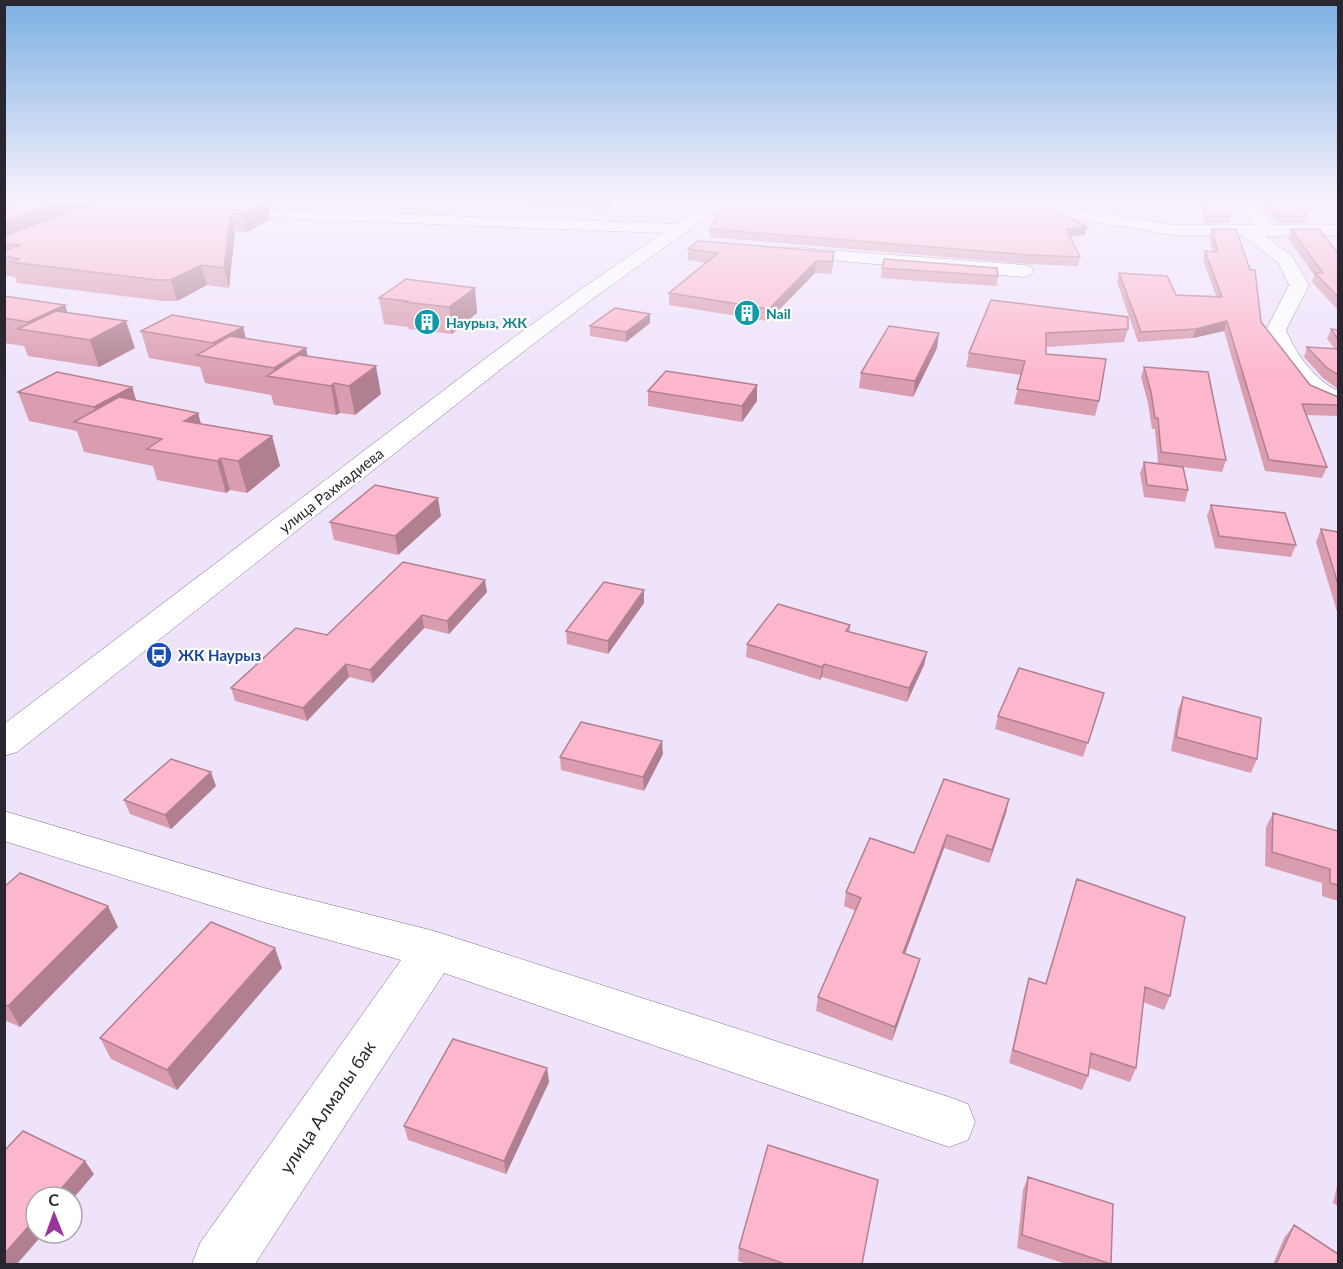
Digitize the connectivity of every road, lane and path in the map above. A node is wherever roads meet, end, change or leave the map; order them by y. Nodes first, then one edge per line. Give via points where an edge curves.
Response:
1 (642, 261) edge
2 (904, 261) edge
3 (1286, 261) edge
4 (1024, 271) dead end
5 (1338, 400) edge
6 (4, 743) edge
7 (4, 826) edge
8 (434, 950) junction
9 (949, 1122) dead end
10 (221, 1264) edge

1 - 6 street, улица Рахмадиева via 502,357
2 - 4 street
3 - 5 street via 1299,285 1276,330 1282,346 1316,389
7 - 8 street via 264,905
8 - 9 street
8 - 10 street, улица Алмалы бак

